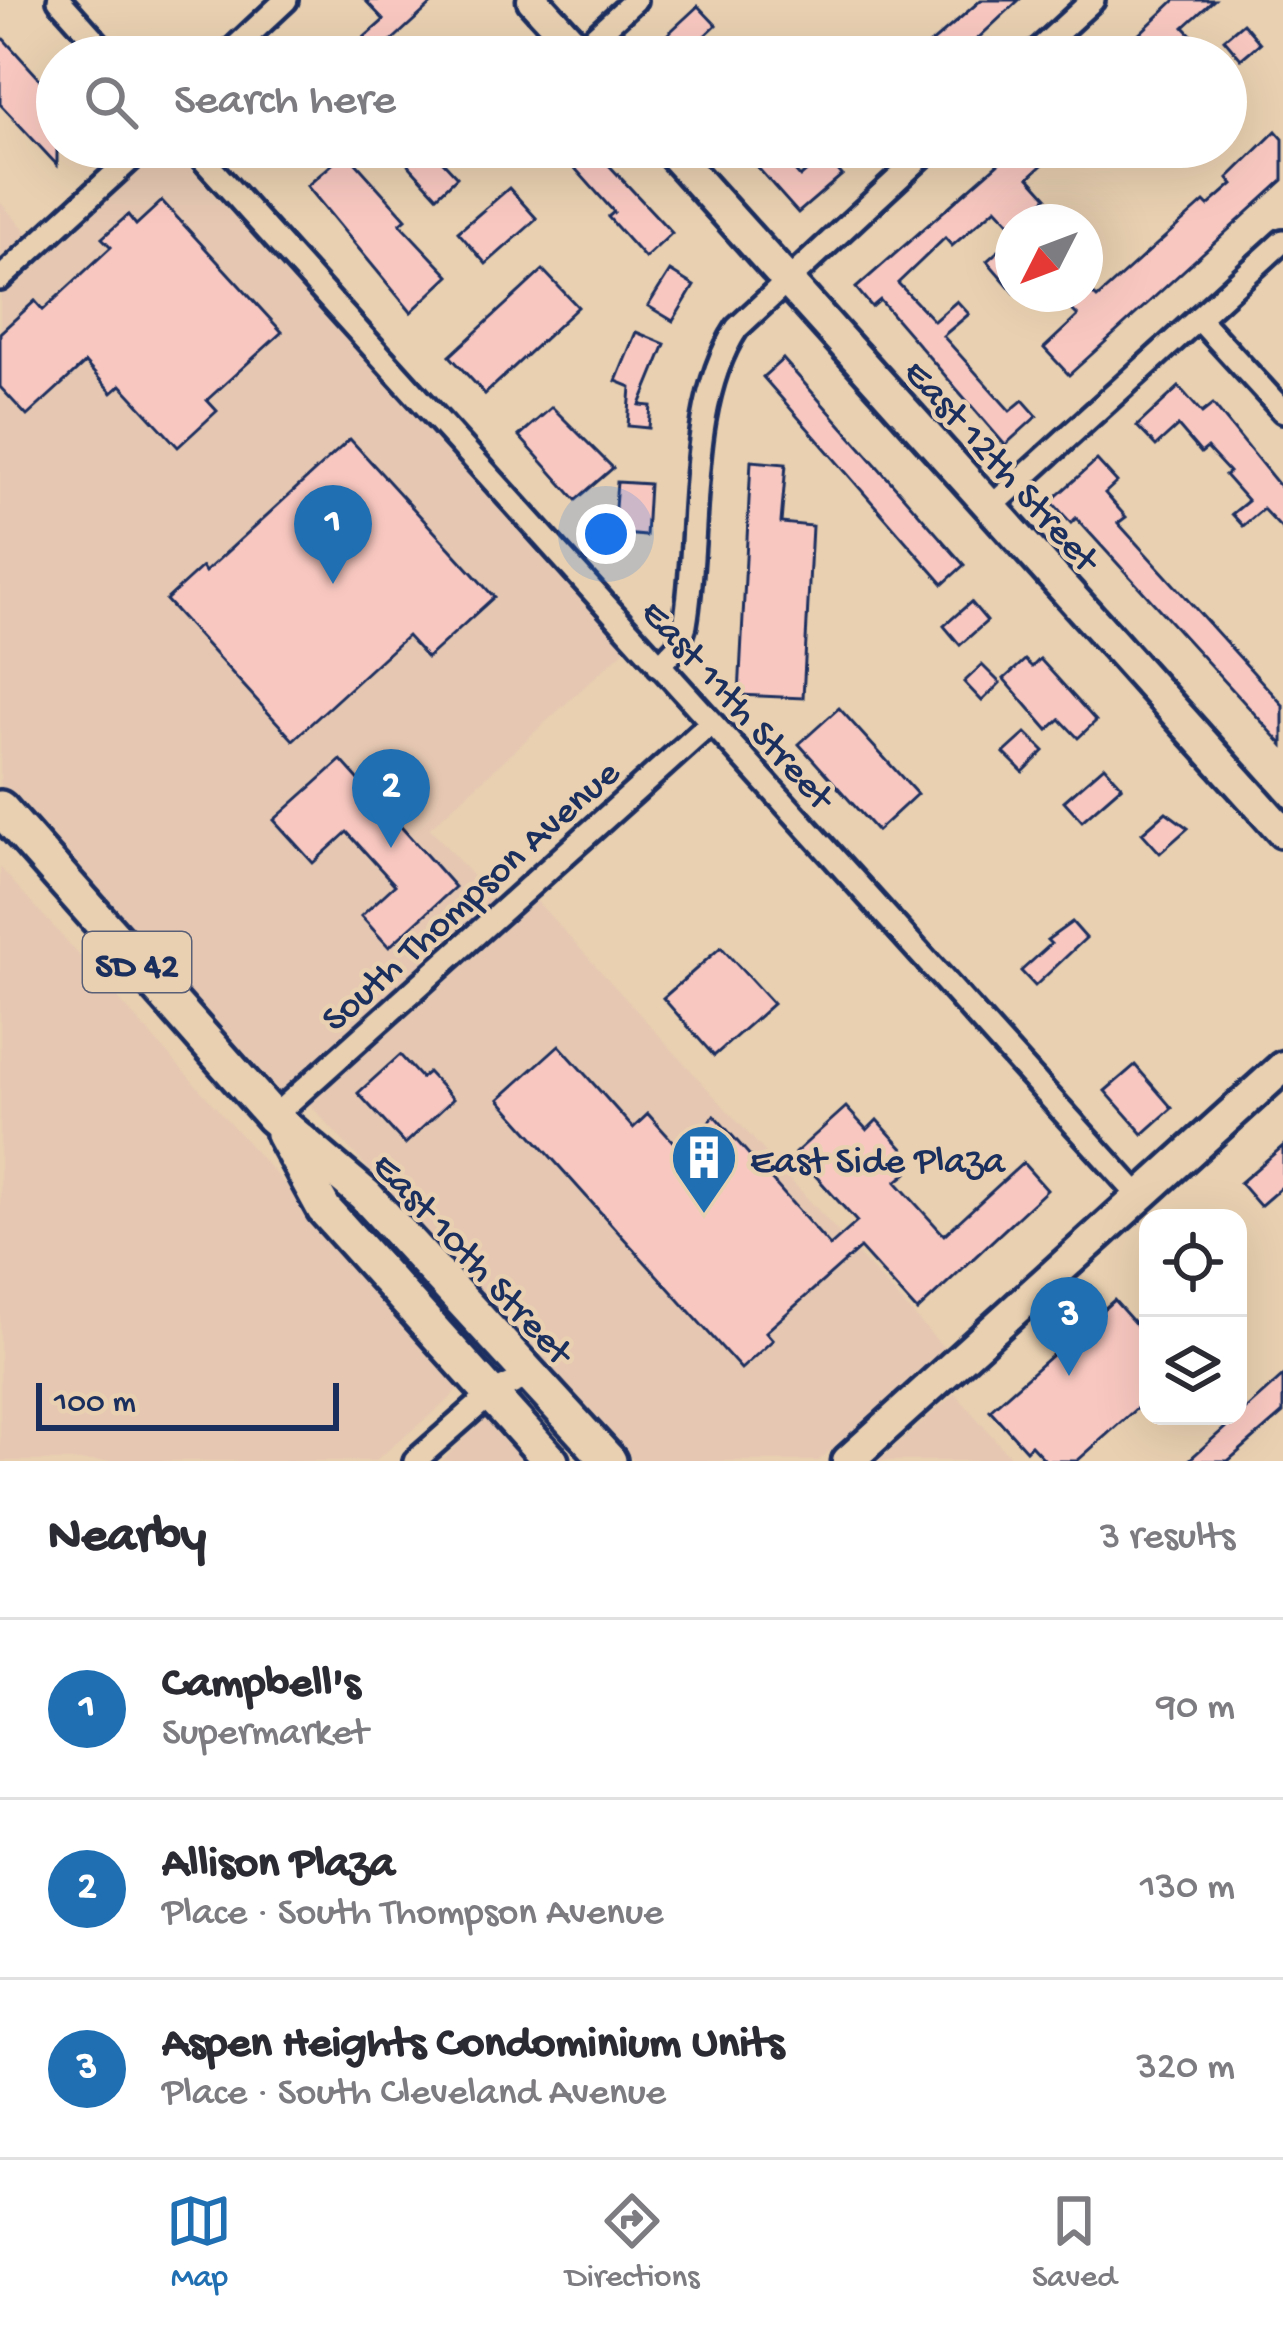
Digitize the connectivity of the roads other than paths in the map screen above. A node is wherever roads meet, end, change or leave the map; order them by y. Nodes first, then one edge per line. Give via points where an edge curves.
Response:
1 (59, 0) edge
2 (286, 0) edge
3 (533, 0) edge
4 (635, 0) edge
5 (1094, 0) edge
6 (91, 36) edge
7 (247, 36) edge
8 (566, 36) edge
9 (600, 36) edge
10 (1054, 36) edge
11 (121, 168) edge
12 (211, 168) edge
13 (686, 168) edge
14 (909, 168) edge
15 (1283, 241) edge
16 (0, 279) edge
17 (787, 279) junction
18 (1198, 318) junction
19 (1283, 411) edge
20 (991, 507) junction
21 (659, 665) junction
22 (711, 723) junction
23 (0, 808) edge
24 (1283, 832) edge
25 (1283, 1067) edge
26 (274, 1117) junction
27 (1140, 1197) junction
28 (531, 1375) junction
29 (492, 1394) junction
30 (416, 1461) edge
31 (550, 1461) edge
32 (608, 1461) edge
33 (848, 1461) edge

1 - 6 street
2 - 7 street
3 - 8 street
4 - 9 street
5 - 10 street
11 - 16 street
12 - 21 street, East 11th Street
13 - 17 street, East 12th Street
14 - 17 street
15 - 18 street
17 - 20 street, East 12th Street
17 - 21 street via 721,351 708,392 686,625
18 - 19 street
18 - 20 street
20 - 24 street, East 12th Street
21 - 22 street, East 11th Street
22 - 26 street, South Thompson Avenue
22 - 27 street, East 11th Street
23 - 26 main road, East 10th Street / SD 42
25 - 27 street
26 - 28 main road, East 10th Street / SD 42 via 365,1195
26 - 29 main road, East 10th Street / SD 42 via 324,1209
27 - 33 street
28 - 29 street
28 - 32 main road, East 10th Street / SD 42
29 - 30 street
29 - 31 main road, East 10th Street / SD 42

